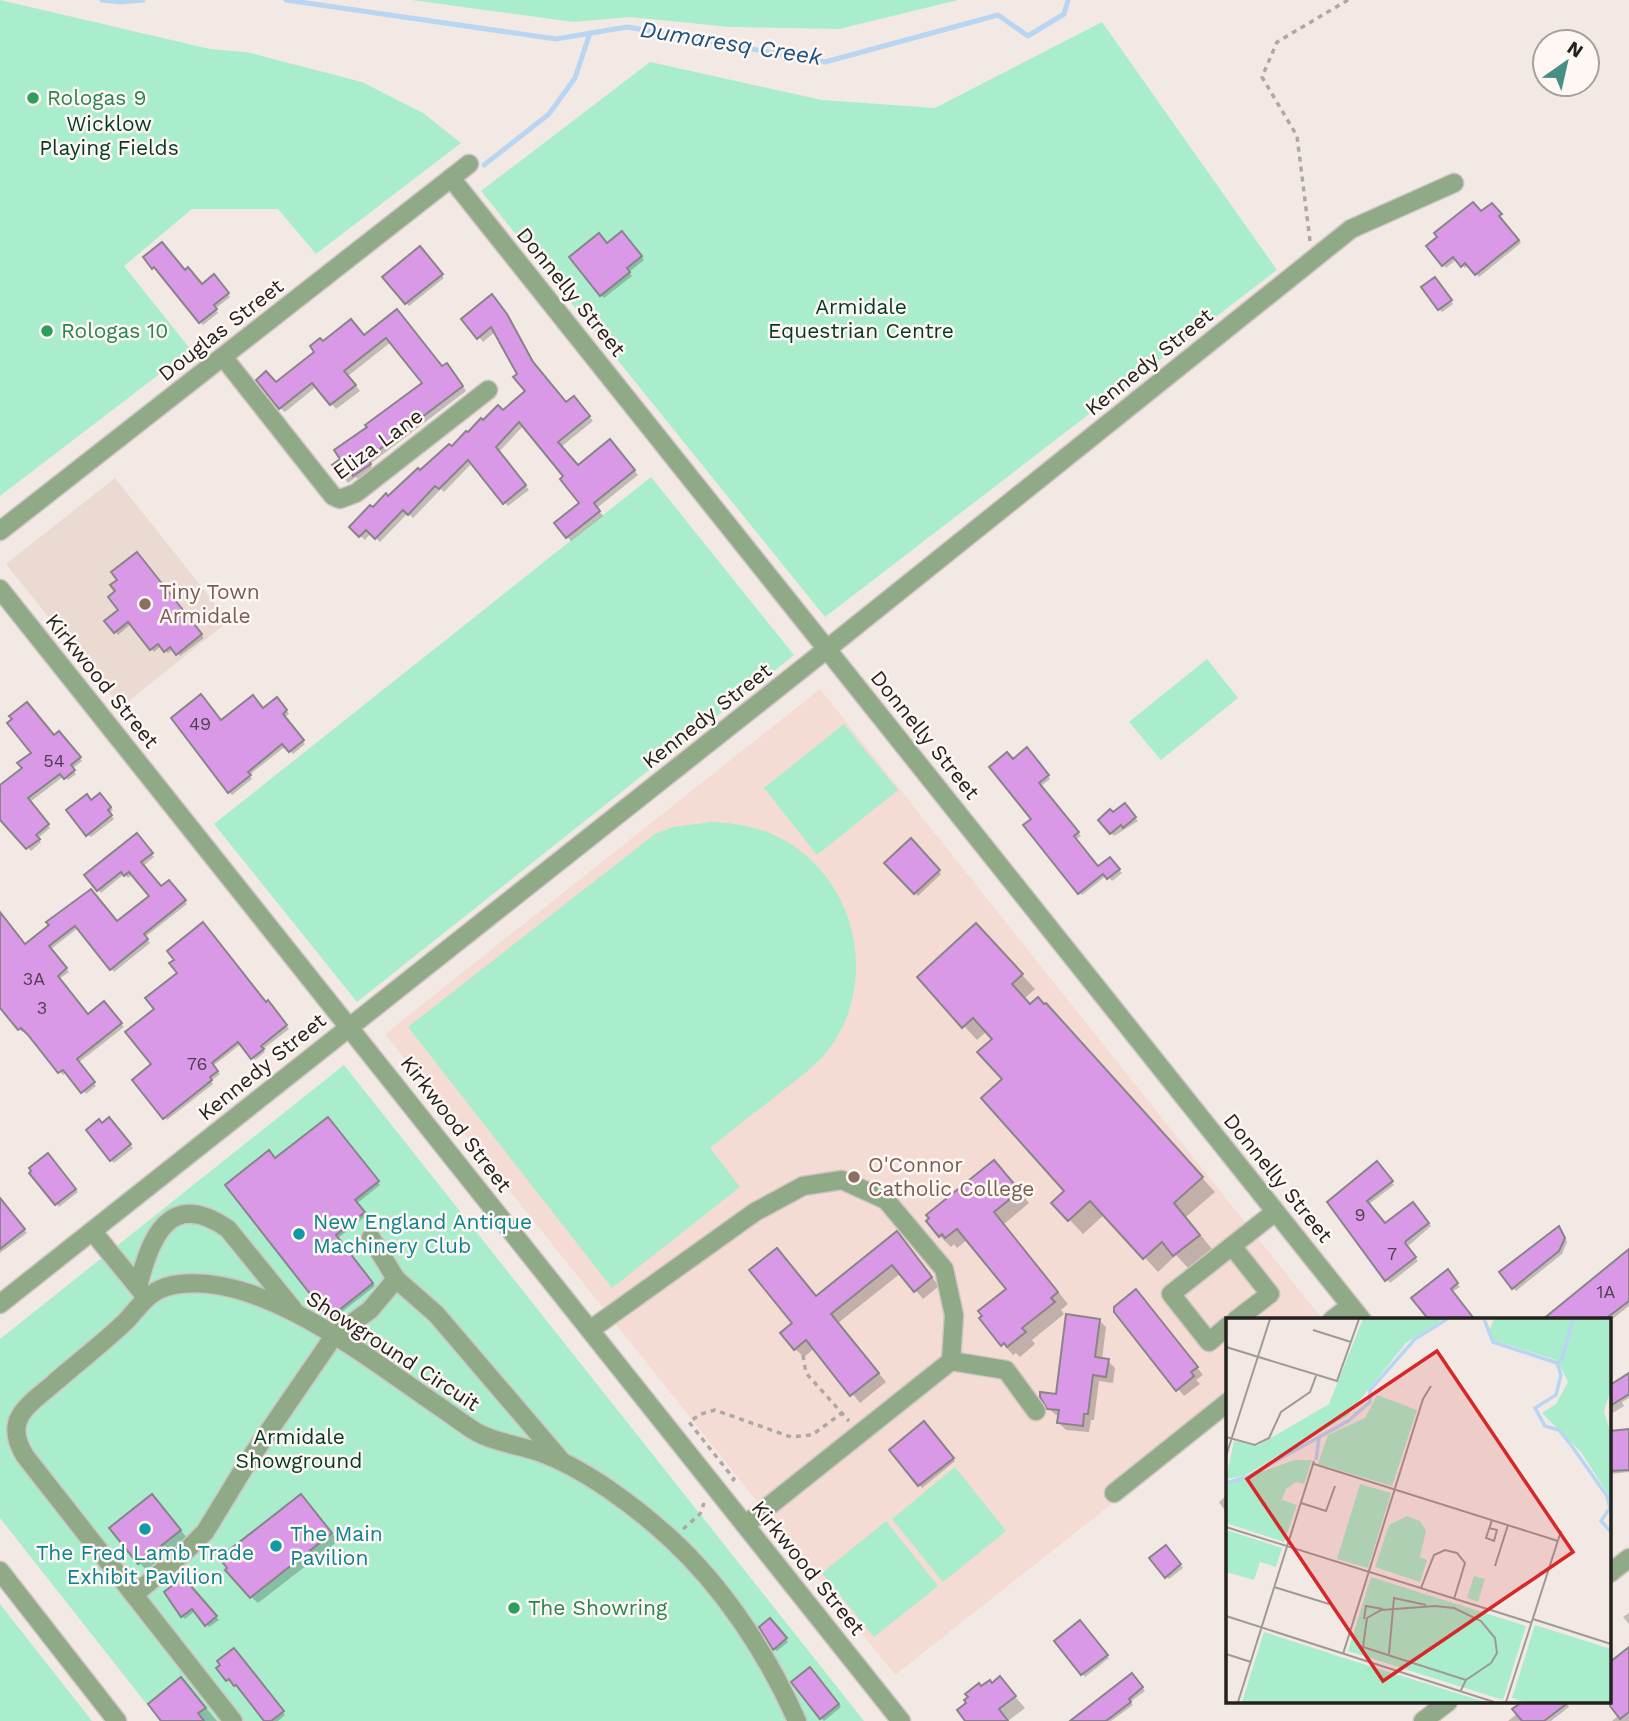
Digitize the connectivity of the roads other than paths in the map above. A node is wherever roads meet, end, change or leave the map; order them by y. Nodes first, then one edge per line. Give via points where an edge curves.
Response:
1 (469, 164) dead end
2 (451, 178) junction
3 (1454, 183) dead end
4 (224, 358) junction
5 (488, 390) dead end
6 (0, 531) edge
7 (0, 589) edge
8 (827, 649) junction
9 (349, 1027) junction
10 (1275, 1212) junction
11 (93, 1232) junction
12 (371, 1238) dead end
13 (1232, 1246) junction
14 (396, 1279) junction
15 (142, 1292) junction
16 (0, 1304) edge
17 (1350, 1306) junction
18 (296, 1313) junction
19 (1239, 1318) edge
20 (1335, 1318) edge
21 (1360, 1318) edge
22 (1226, 1328) edge
23 (590, 1330) junction
24 (334, 1336) junction
25 (951, 1361) junction
26 (1226, 1404) edge
27 (1037, 1411) dead end
28 (562, 1462) junction
29 (1114, 1493) dead end
30 (745, 1525) junction
31 (1629, 1558) edge
32 (0, 1571) edge
33 (1612, 1571) edge
34 (134, 1595) junction
35 (1445, 1704) edge
36 (117, 1721) edge
37 (233, 1721) edge
38 (797, 1721) edge
39 (901, 1721) edge
40 (1423, 1721) edge

1 - 2 street, Douglas Street
2 - 4 street, Douglas Street
2 - 8 street, Donnelly Street
3 - 8 street, Kennedy Street via 1351,229
4 - 5 street, Eliza Lane via 340,499 356,493
4 - 6 street, Douglas Street
7 - 9 street, Kirkwood Street
8 - 9 street, Kennedy Street
8 - 10 street, Donnelly Street
9 - 11 street, Kennedy Street
9 - 23 street, Kirkwood Street
10 - 13 street
10 - 17 street, Donnelly Street
11 - 15 street
11 - 16 street, Kennedy Street
12 - 14 street
13 - 19 street via 1270,1294
13 - 22 street via 1171,1294 1209,1342
14 - 24 street via 370,1310
14 - 28 street via 436,1314
15 - 18 street, Showground Circuit via 209,1284 247,1292
15 - 18 street via 149,1249 160,1229 177,1217 196,1215 228,1229
15 - 34 street, Showground Circuit via 125,1321 26,1407 15,1429 25,1457
17 - 20 street
17 - 21 street, Donnelly Street
18 - 24 street, Showground Circuit
23 - 25 street via 755,1212 803,1186 842,1180 886,1200 944,1269 954,1315
23 - 30 street, Kirkwood Street
24 - 28 street, Showground Circuit via 479,1434
24 - 34 street via 205,1532
25 - 27 street via 1006,1370
25 - 30 street
26 - 29 street
28 - 38 street, Showground Circuit via 637,1512 706,1576 765,1661
30 - 39 street, Kirkwood Street
31 - 33 street
32 - 36 street
34 - 37 street, Showground Circuit
35 - 40 street

